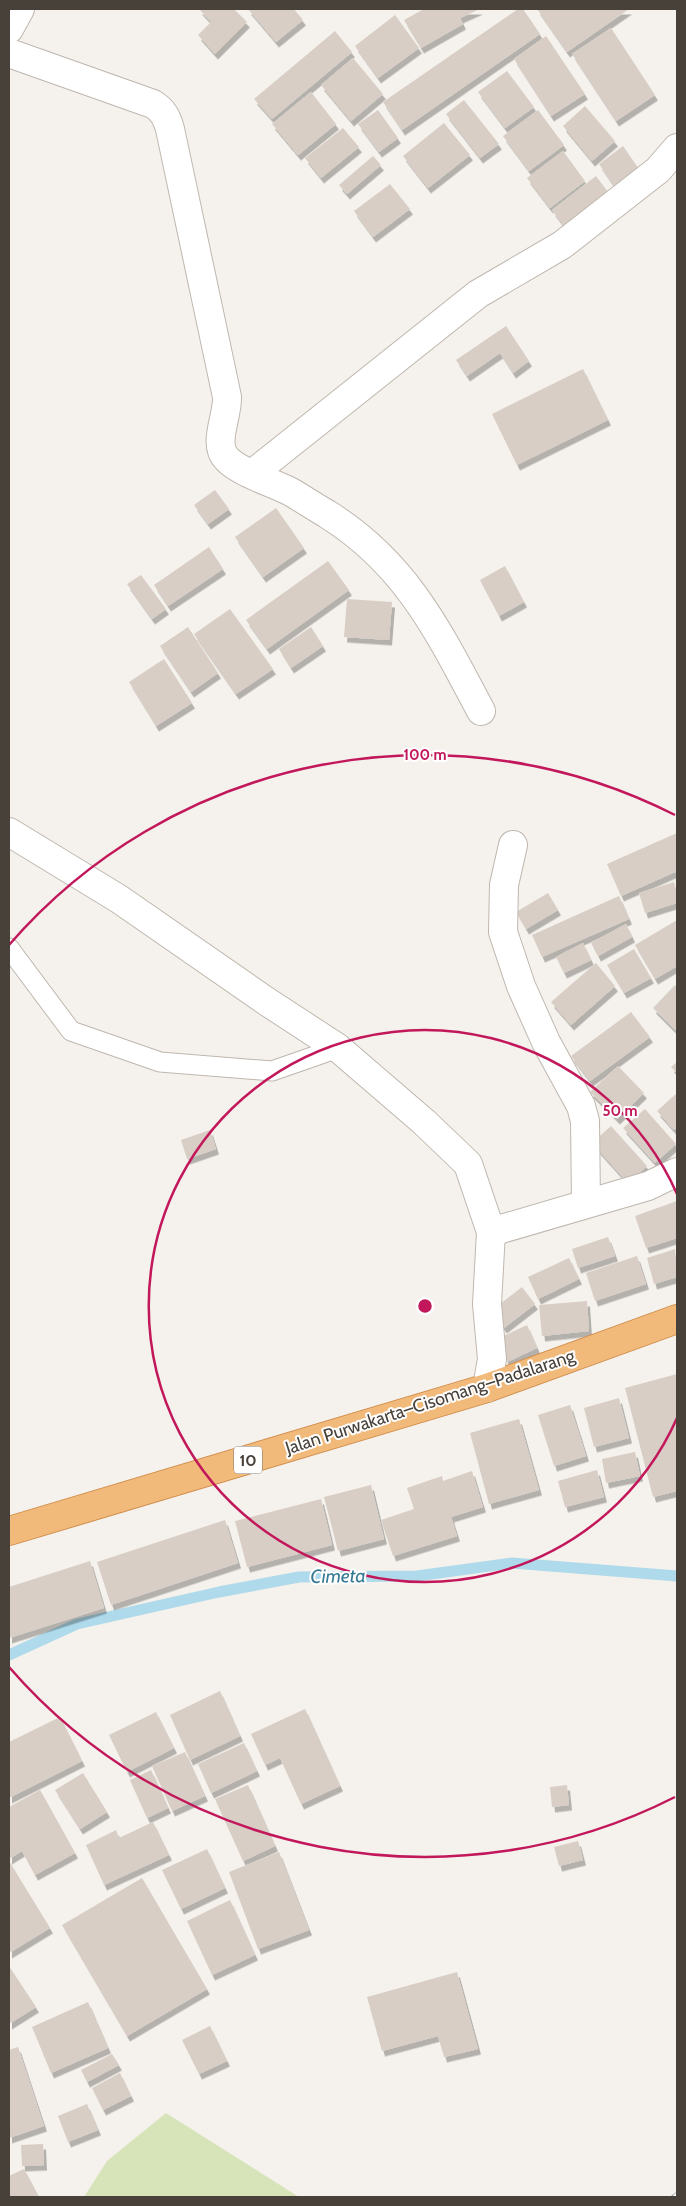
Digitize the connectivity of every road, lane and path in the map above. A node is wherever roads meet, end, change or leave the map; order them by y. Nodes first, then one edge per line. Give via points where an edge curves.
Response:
1 (20, 9) edge
2 (9, 29) edge
3 (9, 52) edge
4 (677, 148) edge
5 (252, 474) junction
6 (481, 711) dead end
7 (9, 832) edge
8 (513, 845) dead end
9 (9, 948) edge
10 (338, 1048) junction
11 (677, 1172) edge
12 (586, 1203) junction
13 (491, 1232) junction
14 (677, 1320) edge
15 (487, 1388) junction
16 (9, 1531) edge

1 - 2 street
3 - 5 street via 152,104 165,116 227,397 221,431 223,452 228,460
4 - 5 street via 658,170 562,245 478,294
5 - 6 street via 329,515 368,544 403,580 422,604
7 - 10 street via 119,900
8 - 12 street via 504,885 503,932 521,986 546,1042 581,1106 585,1121
9 - 10 lane via 71,1031 160,1062 272,1071
10 - 13 street via 468,1164
11 - 12 street via 648,1186
12 - 13 street
13 - 15 street via 487,1304 492,1359
14 - 15 highway, Jalan Purwakarta–Cisomang–Padalarang / 10
15 - 16 highway, Jalan Purwakarta–Cisomang–Padalarang / 10

